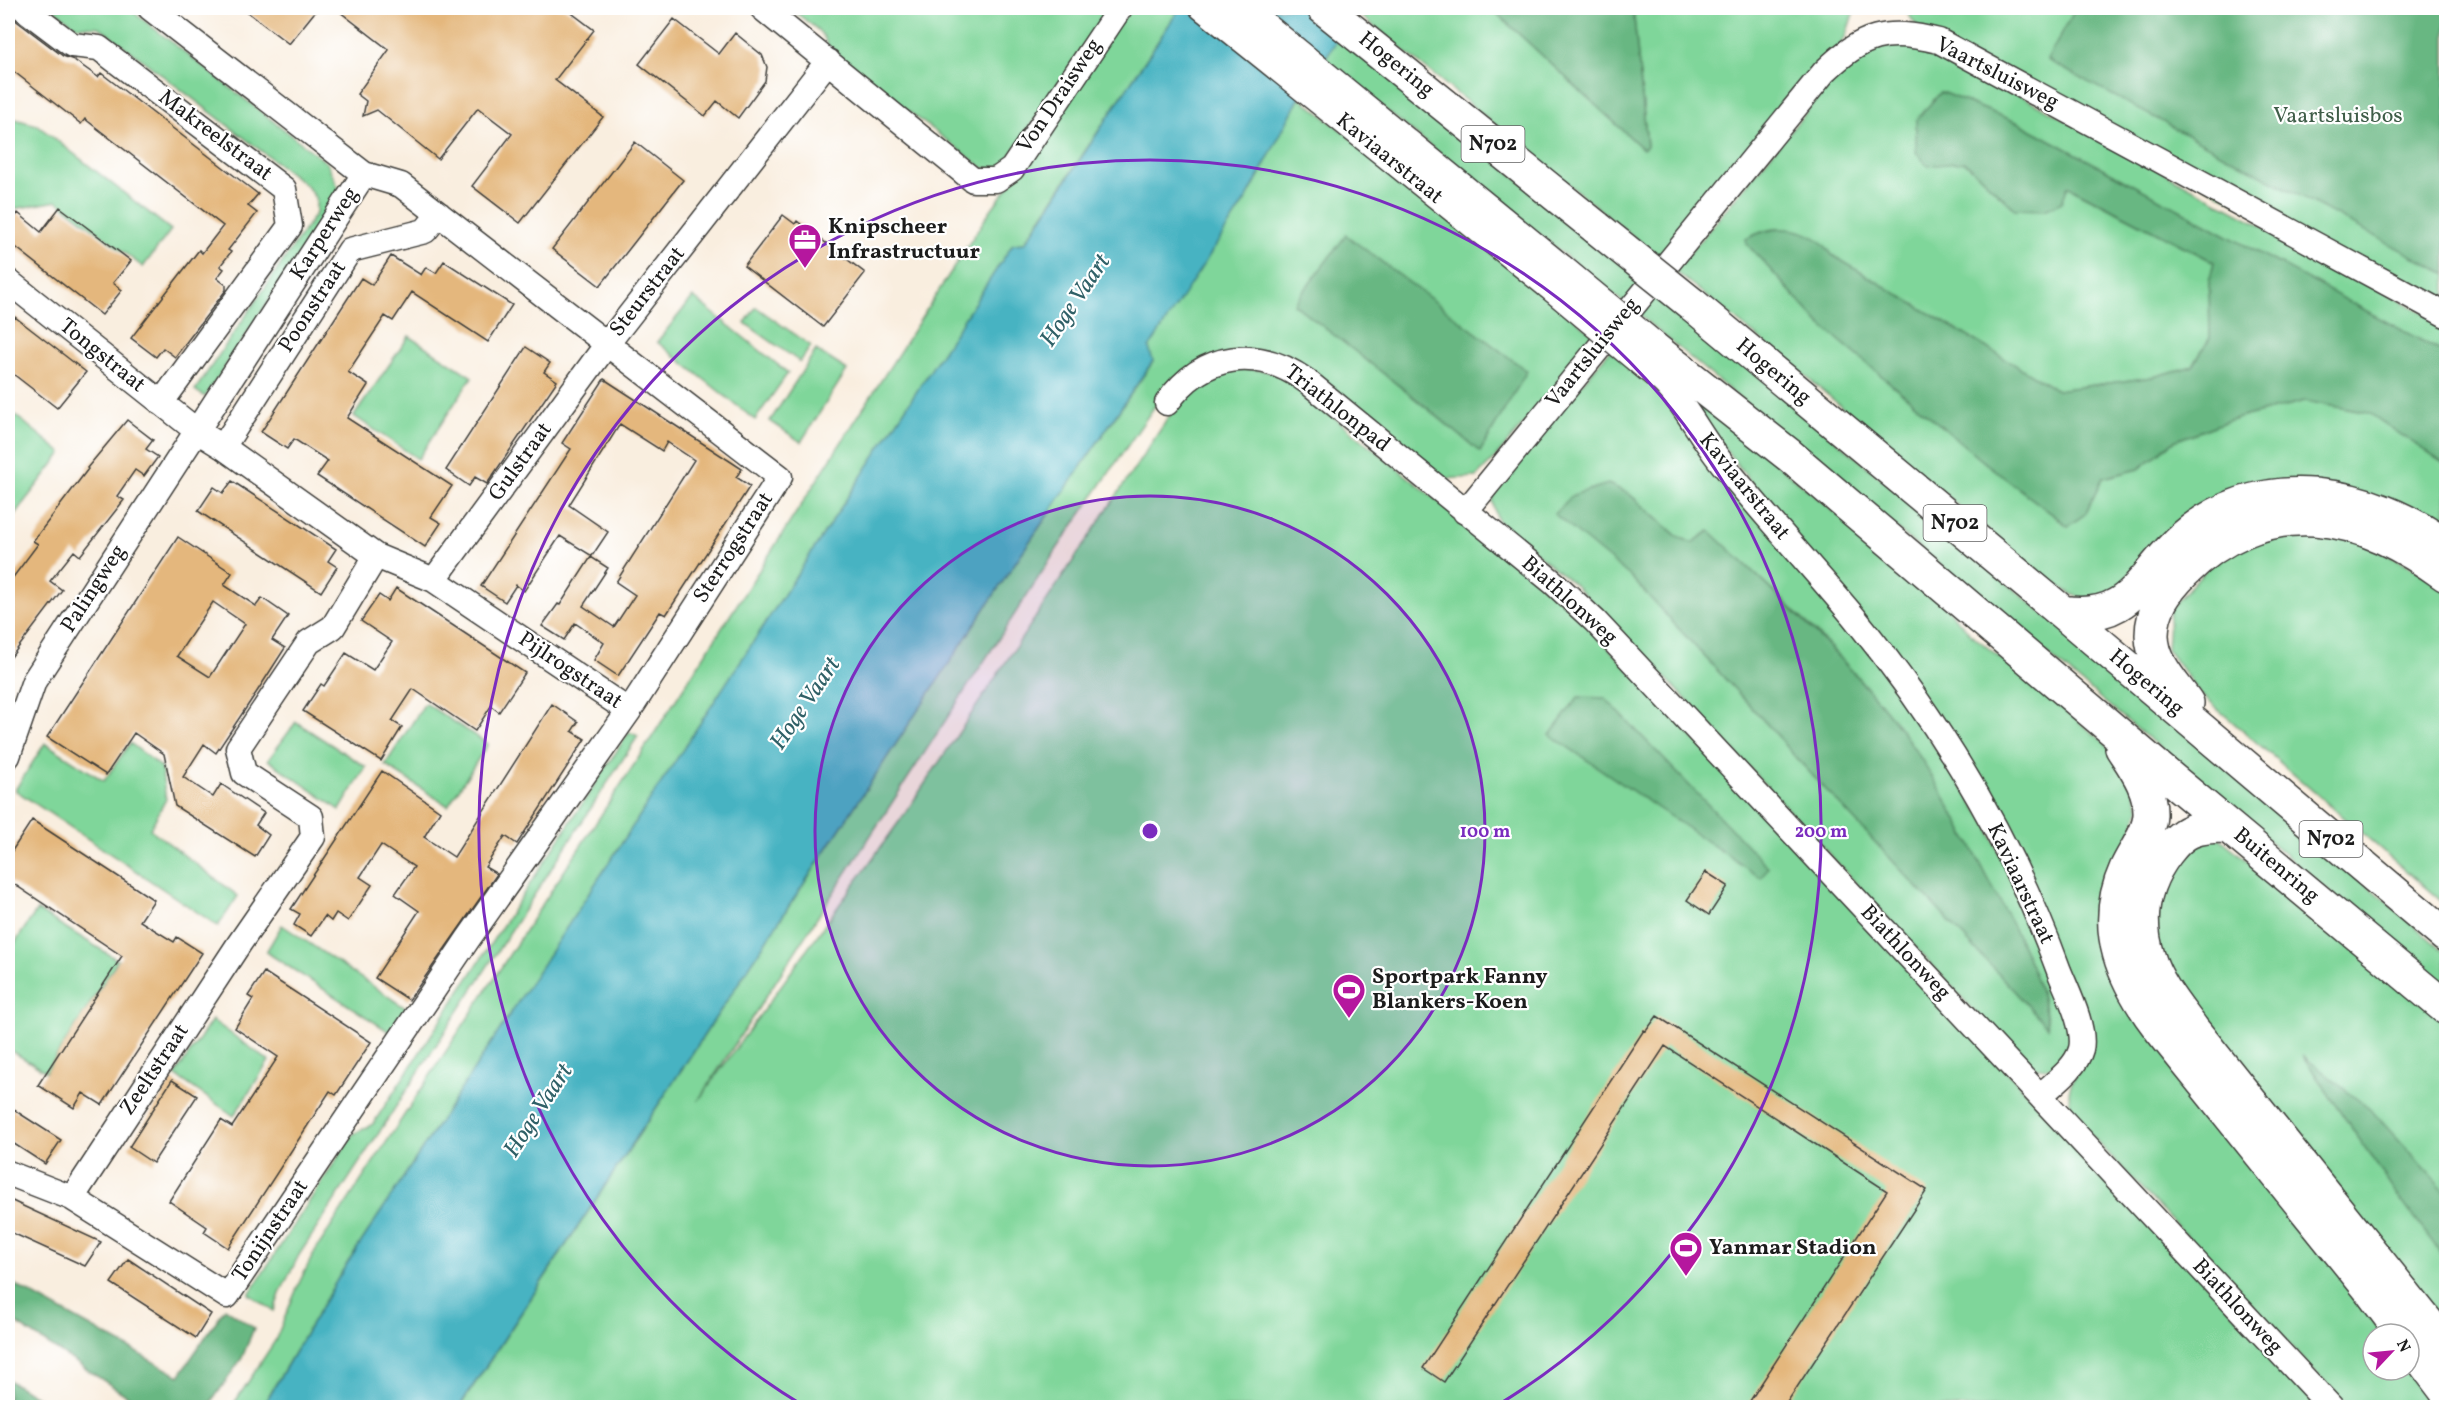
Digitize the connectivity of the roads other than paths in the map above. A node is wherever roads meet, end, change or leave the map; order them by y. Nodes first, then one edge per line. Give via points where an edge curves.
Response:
1 (23, 8) edge
2 (150, 8) edge
3 (762, 8) edge
4 (1120, 8) edge
5 (1202, 8) edge
6 (1238, 8) edge
7 (1324, 8) edge
8 (828, 61) junction
9 (1360, 121) junction
10 (364, 174) junction
11 (439, 214) junction
12 (8, 281) edge
13 (2446, 315) edge
14 (607, 344) junction
15 (1647, 356) junction
16 (161, 403) junction
17 (1167, 403) dead end
18 (197, 431) junction
19 (223, 447) junction
20 (1465, 512) junction
21 (2446, 546) edge
22 (376, 556) junction
23 (2446, 575) edge
24 (434, 580) junction
25 (2062, 612) junction
26 (629, 711) junction
27 (2106, 724) junction
28 (2216, 743) junction
29 (8, 756) edge
30 (2227, 826) junction
31 (2446, 936) edge
32 (2446, 1008) edge
33 (397, 1047) joint
34 (2040, 1096) junction
35 (8, 1173) edge
36 (72, 1198) junction
37 (2393, 1322) edge
38 (2446, 1346) edge
39 (2421, 1358) edge
40 (2446, 1391) edge
41 (2332, 1407) edge

1 - 16 street, Makreelstraat via 72,45 99,48 284,189 290,226
2 - 10 street, Karperweg
3 - 8 street
4 - 8 street, Von Draisweg via 1012,169 996,180 973,180
5 - 9 street, Kaviaarstraat
6 - 9 highway, N702
7 - 25 highway, Hogering / N702, bridge via 1693,305
8 - 14 street, Steurstraat
9 - 15 highway, N702, bridge
10 - 11 street, Steurstraat via 401,186
10 - 18 street, Karperweg
11 - 14 street, Steurstraat
11 - 19 street, Poonstraat via 425,231 350,250
12 - 16 street, Tongstraat
13 - 20 street, Vaartsluisweg via 1938,41 1885,34 1865,40 1824,72
14 - 24 street, Gulstraat
14 - 26 street, Sterrogstraat via 780,477
15 - 27 highway, N702 via 1789,454
15 - 34 street, Kaviaarstraat via 1724,466 1883,656 1941,737 2000,837 2053,955 2082,1036 2075,1060
16 - 18 street, Tongstraat
17 - 20 street, Triathlonpad via 1186,381 1206,368 1233,360 1273,362 1308,382
18 - 19 street, Pijlrogstraat
18 - 29 street, Palingweg via 34,681
19 - 22 street, Pijlrogstraat
20 - 34 street, Biathlonweg via 1595,621
21 - 25 highway via 2403,520 2347,499 2311,494 2262,499 2196,528 2119,605 2082,615
22 - 24 street, Pijlrogstraat
22 - 36 street, Zeeltstraat via 333,627 309,642 238,748 244,773 311,817 313,837
23 - 28 highway via 2376,535 2334,521 2314,519 2261,524 2206,551 2162,599 2152,636 2163,671
24 - 26 street, Pijlrogstraat
25 - 28 highway, Hogering / N702
26 - 33 street, Pijlrogstraat
27 - 30 highway, Buitenring / N702
27 - 37 highway via 2145,786 2150,814 2148,828 2128,863 2117,895 2115,935 2125,972 2161,1030
28 - 31 highway, N702
30 - 32 highway, Buitenring / N702
30 - 38 highway via 2191,831 2175,842 2155,869 2143,908 2148,957 2193,1030
33 - 36 street, Tonijnstraat via 227,1296
34 - 41 street, Biathlonweg
35 - 36 street, Tonijnstraat
39 - 40 highway

